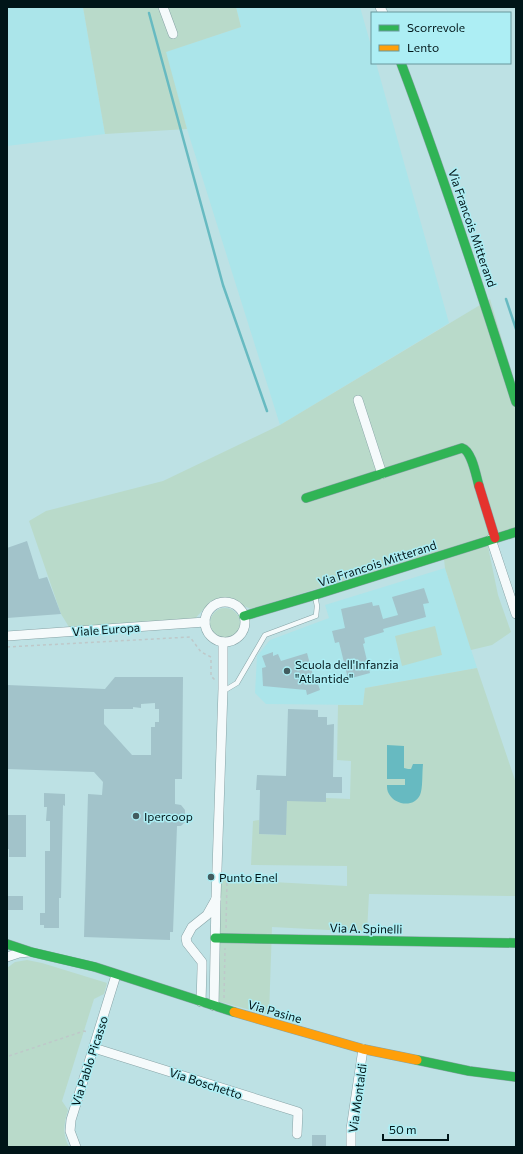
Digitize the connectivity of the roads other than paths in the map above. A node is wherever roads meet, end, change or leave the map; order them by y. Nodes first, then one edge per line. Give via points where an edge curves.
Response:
1 (163, 7) edge
2 (173, 34) dead end
3 (401, 64) edge
4 (358, 400) dead end
5 (516, 402) edge
6 (382, 474) junction
7 (306, 498) dead end
8 (516, 532) edge
9 (493, 538) junction
10 (315, 595) junction
11 (516, 614) edge
12 (244, 616) junction
13 (205, 622) junction
14 (7, 636) edge
15 (223, 642) junction
16 (223, 685) junction
17 (216, 899) junction
18 (204, 917) junction
19 (215, 933) junction
20 (516, 943) edge
21 (7, 944) edge
22 (30, 952) junction
23 (7, 957) edge
24 (116, 975) junction
25 (202, 975) junction
26 (215, 979) junction
27 (201, 1002) junction
28 (214, 1006) junction
29 (94, 1048) junction
30 (363, 1049) junction
31 (516, 1077) edge
32 (297, 1134) dead end
33 (76, 1147) edge
34 (351, 1147) edge

1 - 2 street
3 - 5 street, Via Francois Mitterand via 478,281
4 - 6 street
6 - 7 street
6 - 9 street via 458,448 465,449 469,454
8 - 9 street, Via Francois Mitterand
9 - 10 street, Via Francois Mitterand
9 - 11 street
10 - 12 street, Via Francois Mitterand
10 - 16 lane via 316,616 265,635 237,683 227,689
12 - 13 street via 237,606 226,602 219,603 209,610
12 - 15 street via 244,629 240,635 230,642
13 - 14 street, Viale Europa
13 - 15 street via 208,633
15 - 16 street
16 - 17 street
17 - 18 street
17 - 19 street
18 - 19 street via 212,921
18 - 25 street via 192,927 186,938 202,962
19 - 20 street, Via A. Spinelli
19 - 26 street
21 - 22 street, Via Pasine
22 - 23 street
22 - 24 street, Via Pasine via 95,967
24 - 27 street, Via Pasine
24 - 29 street, Via Pablo Picasso
25 - 26 street via 207,982
25 - 27 street
26 - 28 street
27 - 28 street, Via Pasine
28 - 30 street, Via Pasine
29 - 32 street, Via Boschetto via 298,1112
29 - 33 street, Via Pablo Picasso via 71,1120 70,1132
30 - 31 street, Via Pasine via 469,1071
30 - 34 street, Via Montaldi via 351,1129

